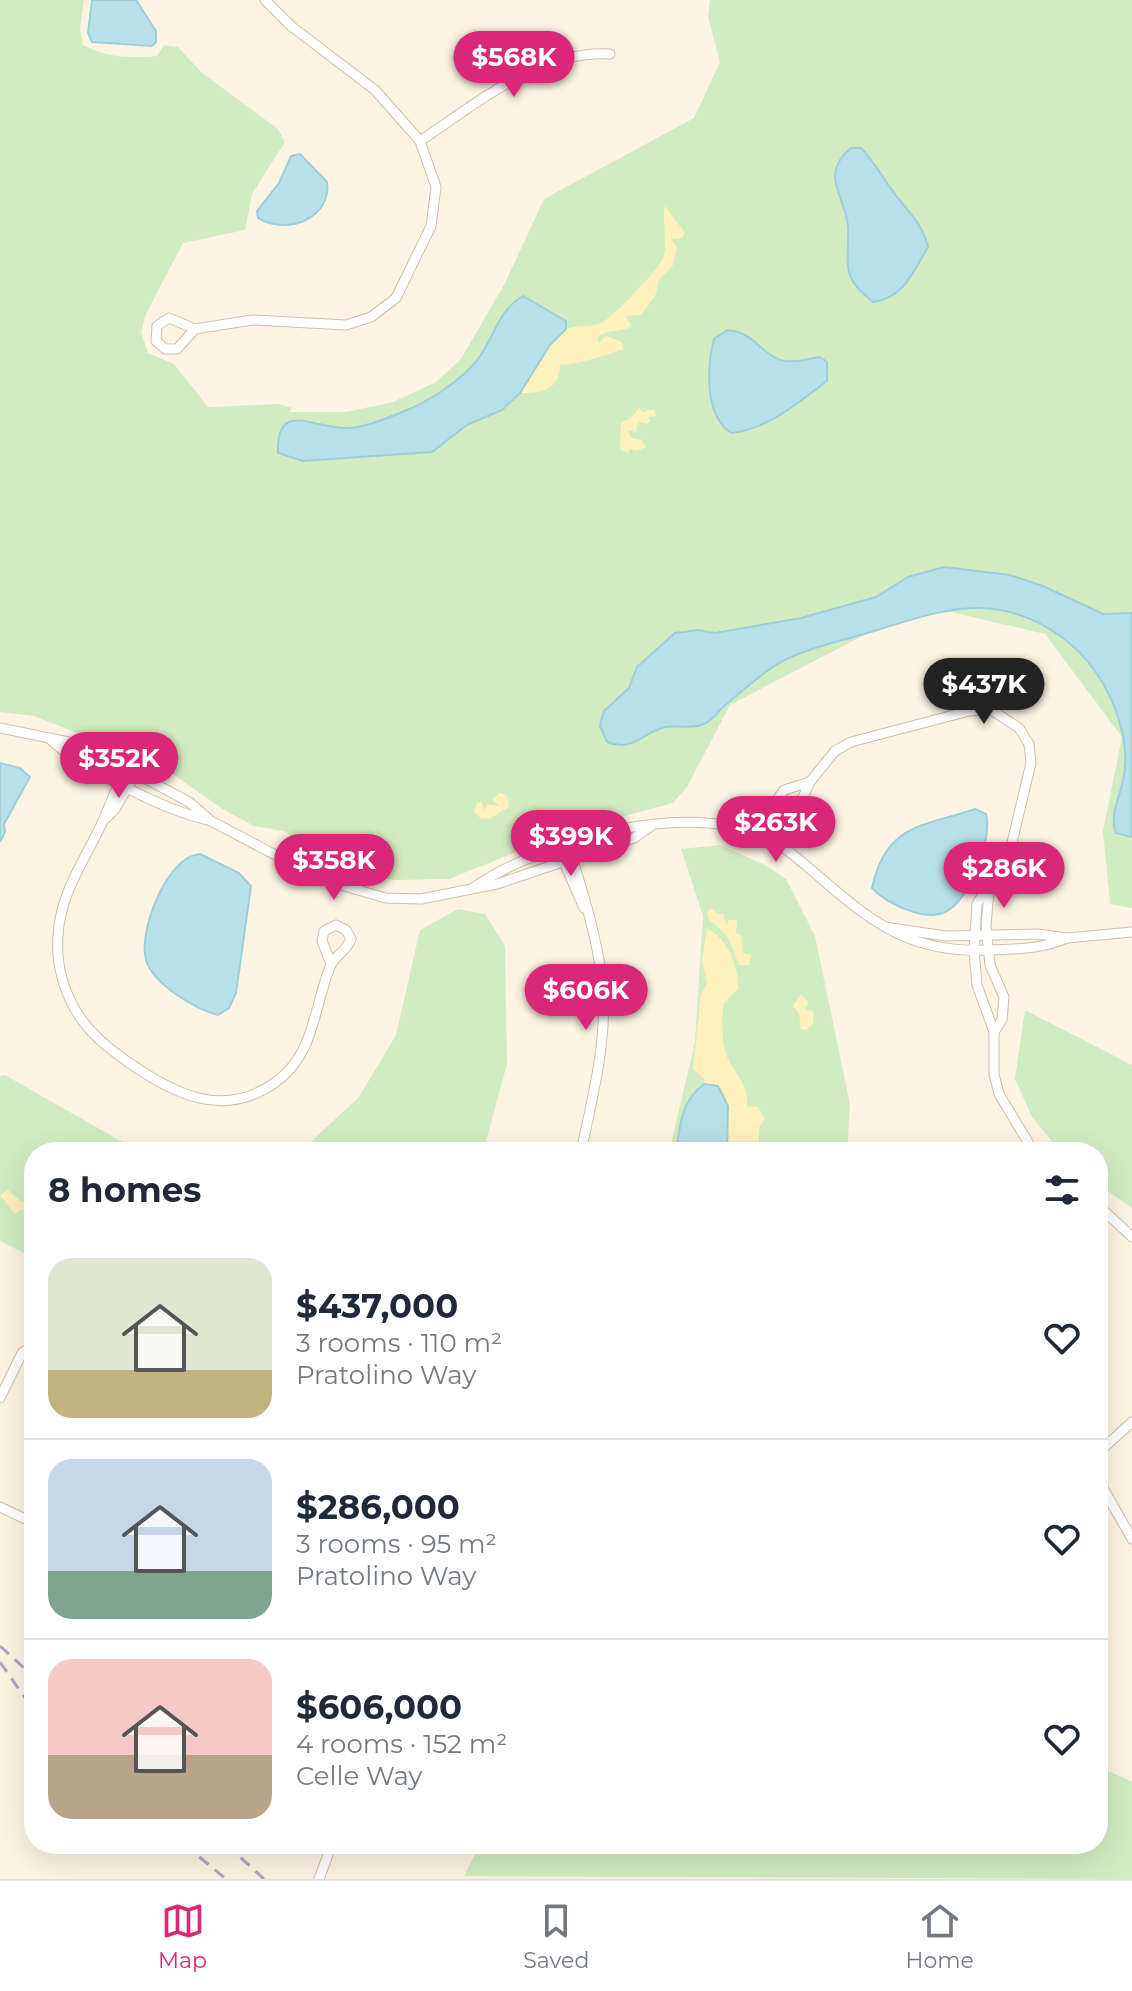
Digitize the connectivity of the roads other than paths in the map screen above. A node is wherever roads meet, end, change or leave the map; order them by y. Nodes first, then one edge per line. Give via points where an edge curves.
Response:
1 (265, 0) edge
2 (610, 54) dead end
3 (420, 141) junction
4 (195, 329) dead end
5 (0, 728) edge
6 (49, 738) junction
7 (131, 770) junction
8 (810, 782) dead end
9 (124, 784) junction
10 (211, 821) junction
11 (652, 825) junction
12 (563, 848) junction
13 (568, 862) junction
14 (474, 887) junction
15 (989, 889) junction
16 (885, 927) junction
17 (1132, 932) edge
18 (987, 935) junction
19 (974, 936) junction
20 (1067, 938) junction
21 (988, 950) junction
22 (974, 951) junction
23 (331, 964) dead end
24 (994, 1032) junction
25 (583, 1142) edge
26 (1028, 1142) edge
27 (1108, 1214) edge
28 (1132, 1237) edge
29 (24, 1352) edge
30 (0, 1398) edge
31 (1132, 1422) edge
32 (1108, 1444) edge
33 (1108, 1497) edge
34 (0, 1507) edge
35 (24, 1518) edge
36 (1132, 1539) edge
37 (328, 1854) edge
38 (319, 1879) edge

1 - 3 street via 375,90
2 - 3 street via 578,54 517,79
3 - 4 street via 433,171 434,214 405,283 385,308 346,325 252,320
5 - 6 street
6 - 7 street via 83,745
6 - 9 street
7 - 9 street
7 - 10 street via 189,802
8 - 15 street via 835,751 851,742 969,711 990,709 1009,718 1029,744 1031,763 1011,847
9 - 10 street via 183,815
9 - 23 street via 61,911 62,978 91,1031 159,1084 187,1097 221,1101 254,1094 276,1083 308,1043
10 - 14 street via 323,880 359,893 421,899
11 - 12 street via 630,825
11 - 13 street via 634,838
11 - 16 street via 699,821 769,839
12 - 13 street
12 - 14 street via 498,872
13 - 14 street
13 - 25 street via 597,946 602,1021
15 - 18 street
15 - 19 street via 977,904
16 - 19 street
16 - 22 street via 917,944
17 - 20 street
18 - 19 street
18 - 20 street
18 - 21 street
19 - 22 street
20 - 21 street via 1045,947
21 - 22 street
21 - 24 street via 1004,997 1002,1020
22 - 24 street via 977,985
24 - 26 street via 999,1094
27 - 28 street
29 - 30 street
31 - 32 street
33 - 36 street
34 - 35 street
37 - 38 street

